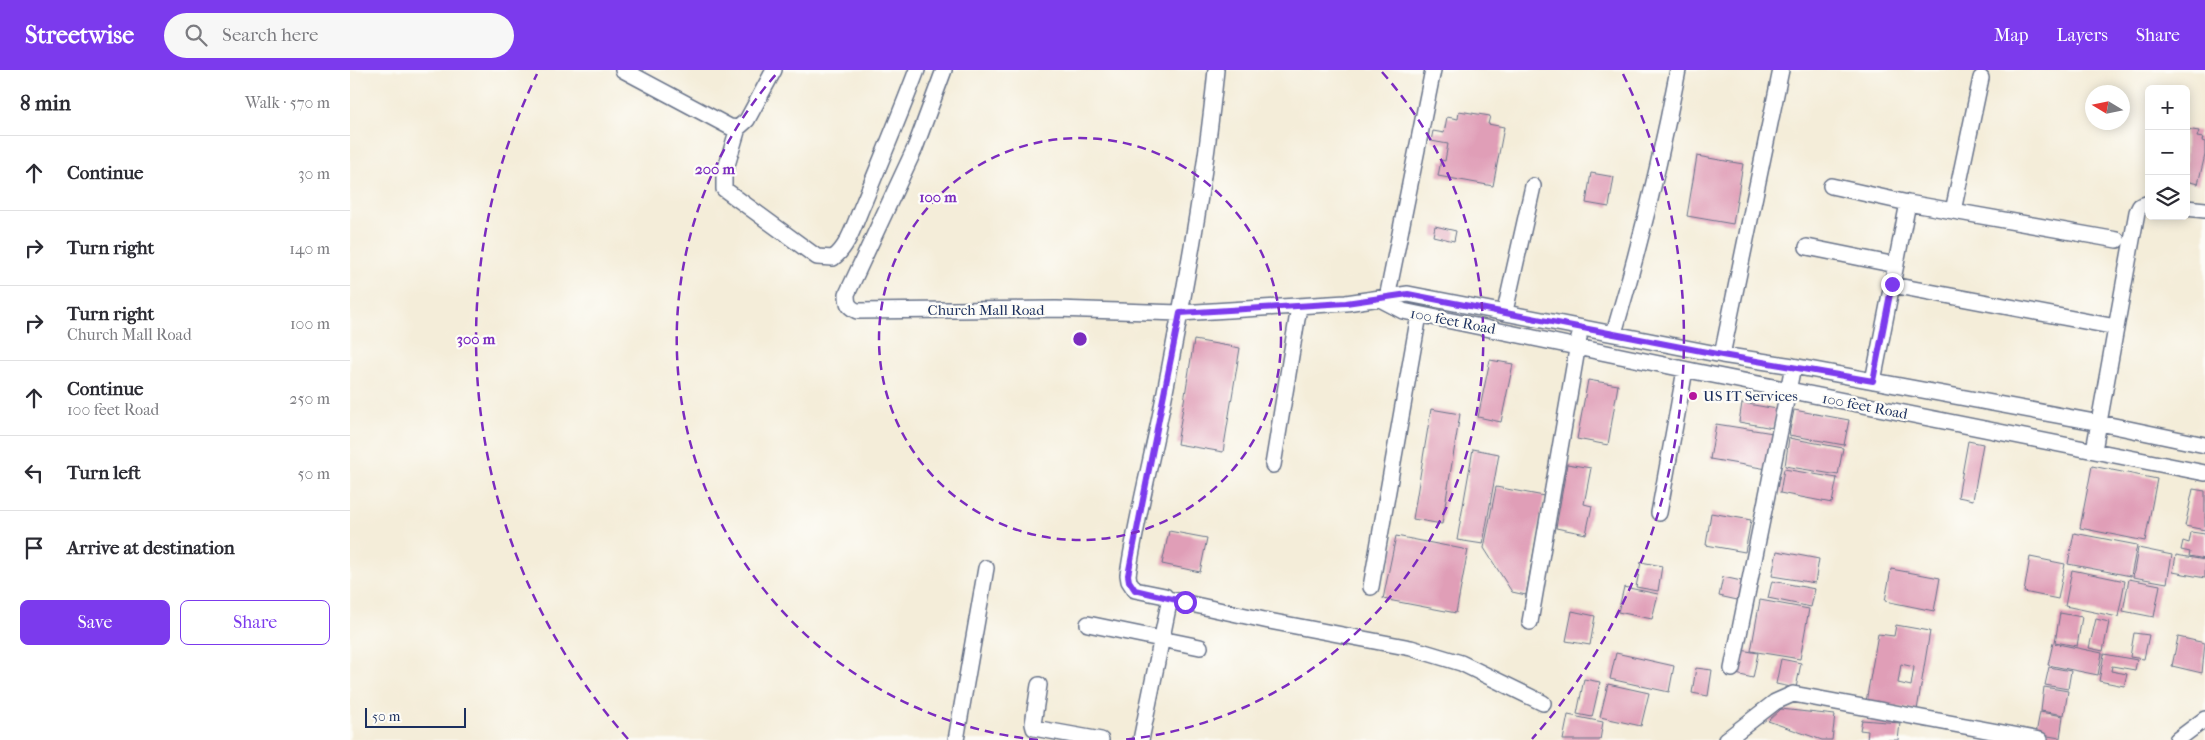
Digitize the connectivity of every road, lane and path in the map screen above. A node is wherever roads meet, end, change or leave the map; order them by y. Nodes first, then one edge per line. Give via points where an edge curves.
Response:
1 (623, 70) edge
2 (774, 70) edge
3 (917, 70) edge
4 (944, 70) edge
5 (1216, 70) edge
6 (1432, 70) edge
7 (1678, 70) edge
8 (1781, 70) edge
9 (1981, 78) dead end
10 (738, 128) junction
11 (1533, 186) dead end
12 (1831, 186) dead end
13 (1908, 203) junction
14 (2145, 204) edge
15 (2190, 208) edge
16 (2205, 210) edge
17 (1953, 211) junction
18 (2117, 240) dead end
19 (1807, 247) dead end
20 (1896, 265) junction
21 (1892, 284) junction
22 (1383, 299) junction
23 (1299, 307) junction
24 (1505, 311) junction
25 (1180, 313) junction
26 (1520, 314) junction
27 (1419, 315) junction
28 (1582, 326) junction
29 (2116, 327) junction
30 (1614, 333) junction
31 (1515, 334) junction
32 (1577, 347) junction
33 (1722, 355) junction
34 (1793, 366) junction
35 (1685, 370) junction
36 (1873, 381) junction
37 (1788, 390) junction
38 (1928, 392) junction
39 (1923, 417) junction
40 (2100, 423) junction
41 (2205, 445) edge
42 (2094, 450) junction
43 (1273, 464) dead end
44 (2205, 473) edge
45 (1659, 512) dead end
46 (986, 568) dead end
47 (1371, 587) dead end
48 (1168, 599) junction
49 (1530, 622) dead end
50 (1088, 624) dead end
51 (1162, 639) junction
52 (1200, 647) dead end
53 (1732, 669) dead end
54 (1039, 685) dead end
55 (1543, 702) dead end
56 (2205, 719) edge
57 (956, 740) edge
58 (1101, 740) edge
59 (1141, 740) edge
60 (1726, 740) edge
61 (2040, 740) edge
62 (2177, 740) edge

1 - 10 street via 730,127
2 - 10 street via 747,120
3 - 10 street via 853,226 838,255 833,258 817,257 724,189 724,175
4 - 25 street, Church Mall Road via 915,148 850,287 847,299 850,307 857,311 1056,309
5 - 25 street via 1209,147
6 - 22 street
7 - 30 street via 1656,183
8 - 33 street
9 - 17 street
11 - 24 street
12 - 13 street
13 - 17 street
13 - 20 street
14 - 29 street via 2137,212
15 - 16 street
17 - 18 street
19 - 20 street
20 - 21 street
21 - 29 street
21 - 36 street
22 - 23 street, Church Mall Road
22 - 24 street, 100 feet Road via 1408,294
22 - 27 street, 100 feet Road via 1403,311
23 - 25 street, Church Mall Road
23 - 43 street
24 - 26 street, 100 feet Road
25 - 48 street via 1128,575 1135,590
26 - 28 street, 100 feet Road
26 - 31 street
27 - 31 street, 100 feet Road
27 - 47 street
28 - 30 street, 100 feet Road
28 - 32 street
29 - 40 street
30 - 33 street, 100 feet Road
31 - 32 street, 100 feet Road
32 - 35 street, 100 feet Road
32 - 49 street
33 - 34 street, 100 feet Road
34 - 36 street, 100 feet Road
34 - 37 street
35 - 37 street, 100 feet Road
35 - 45 street
36 - 38 street, 100 feet Road
37 - 39 street, 100 feet Road
37 - 53 street
38 - 39 street
38 - 40 street, 100 feet Road
39 - 42 street, 100 feet Road
40 - 41 street, 100 feet Road
40 - 42 street
42 - 44 street, 100 feet Road
46 - 57 street
48 - 51 street
48 - 55 street via 1411,648 1461,663
50 - 51 street
51 - 52 street
51 - 59 street
54 - 58 street via 1034,728
56 - 62 street
60 - 61 street via 1789,695

